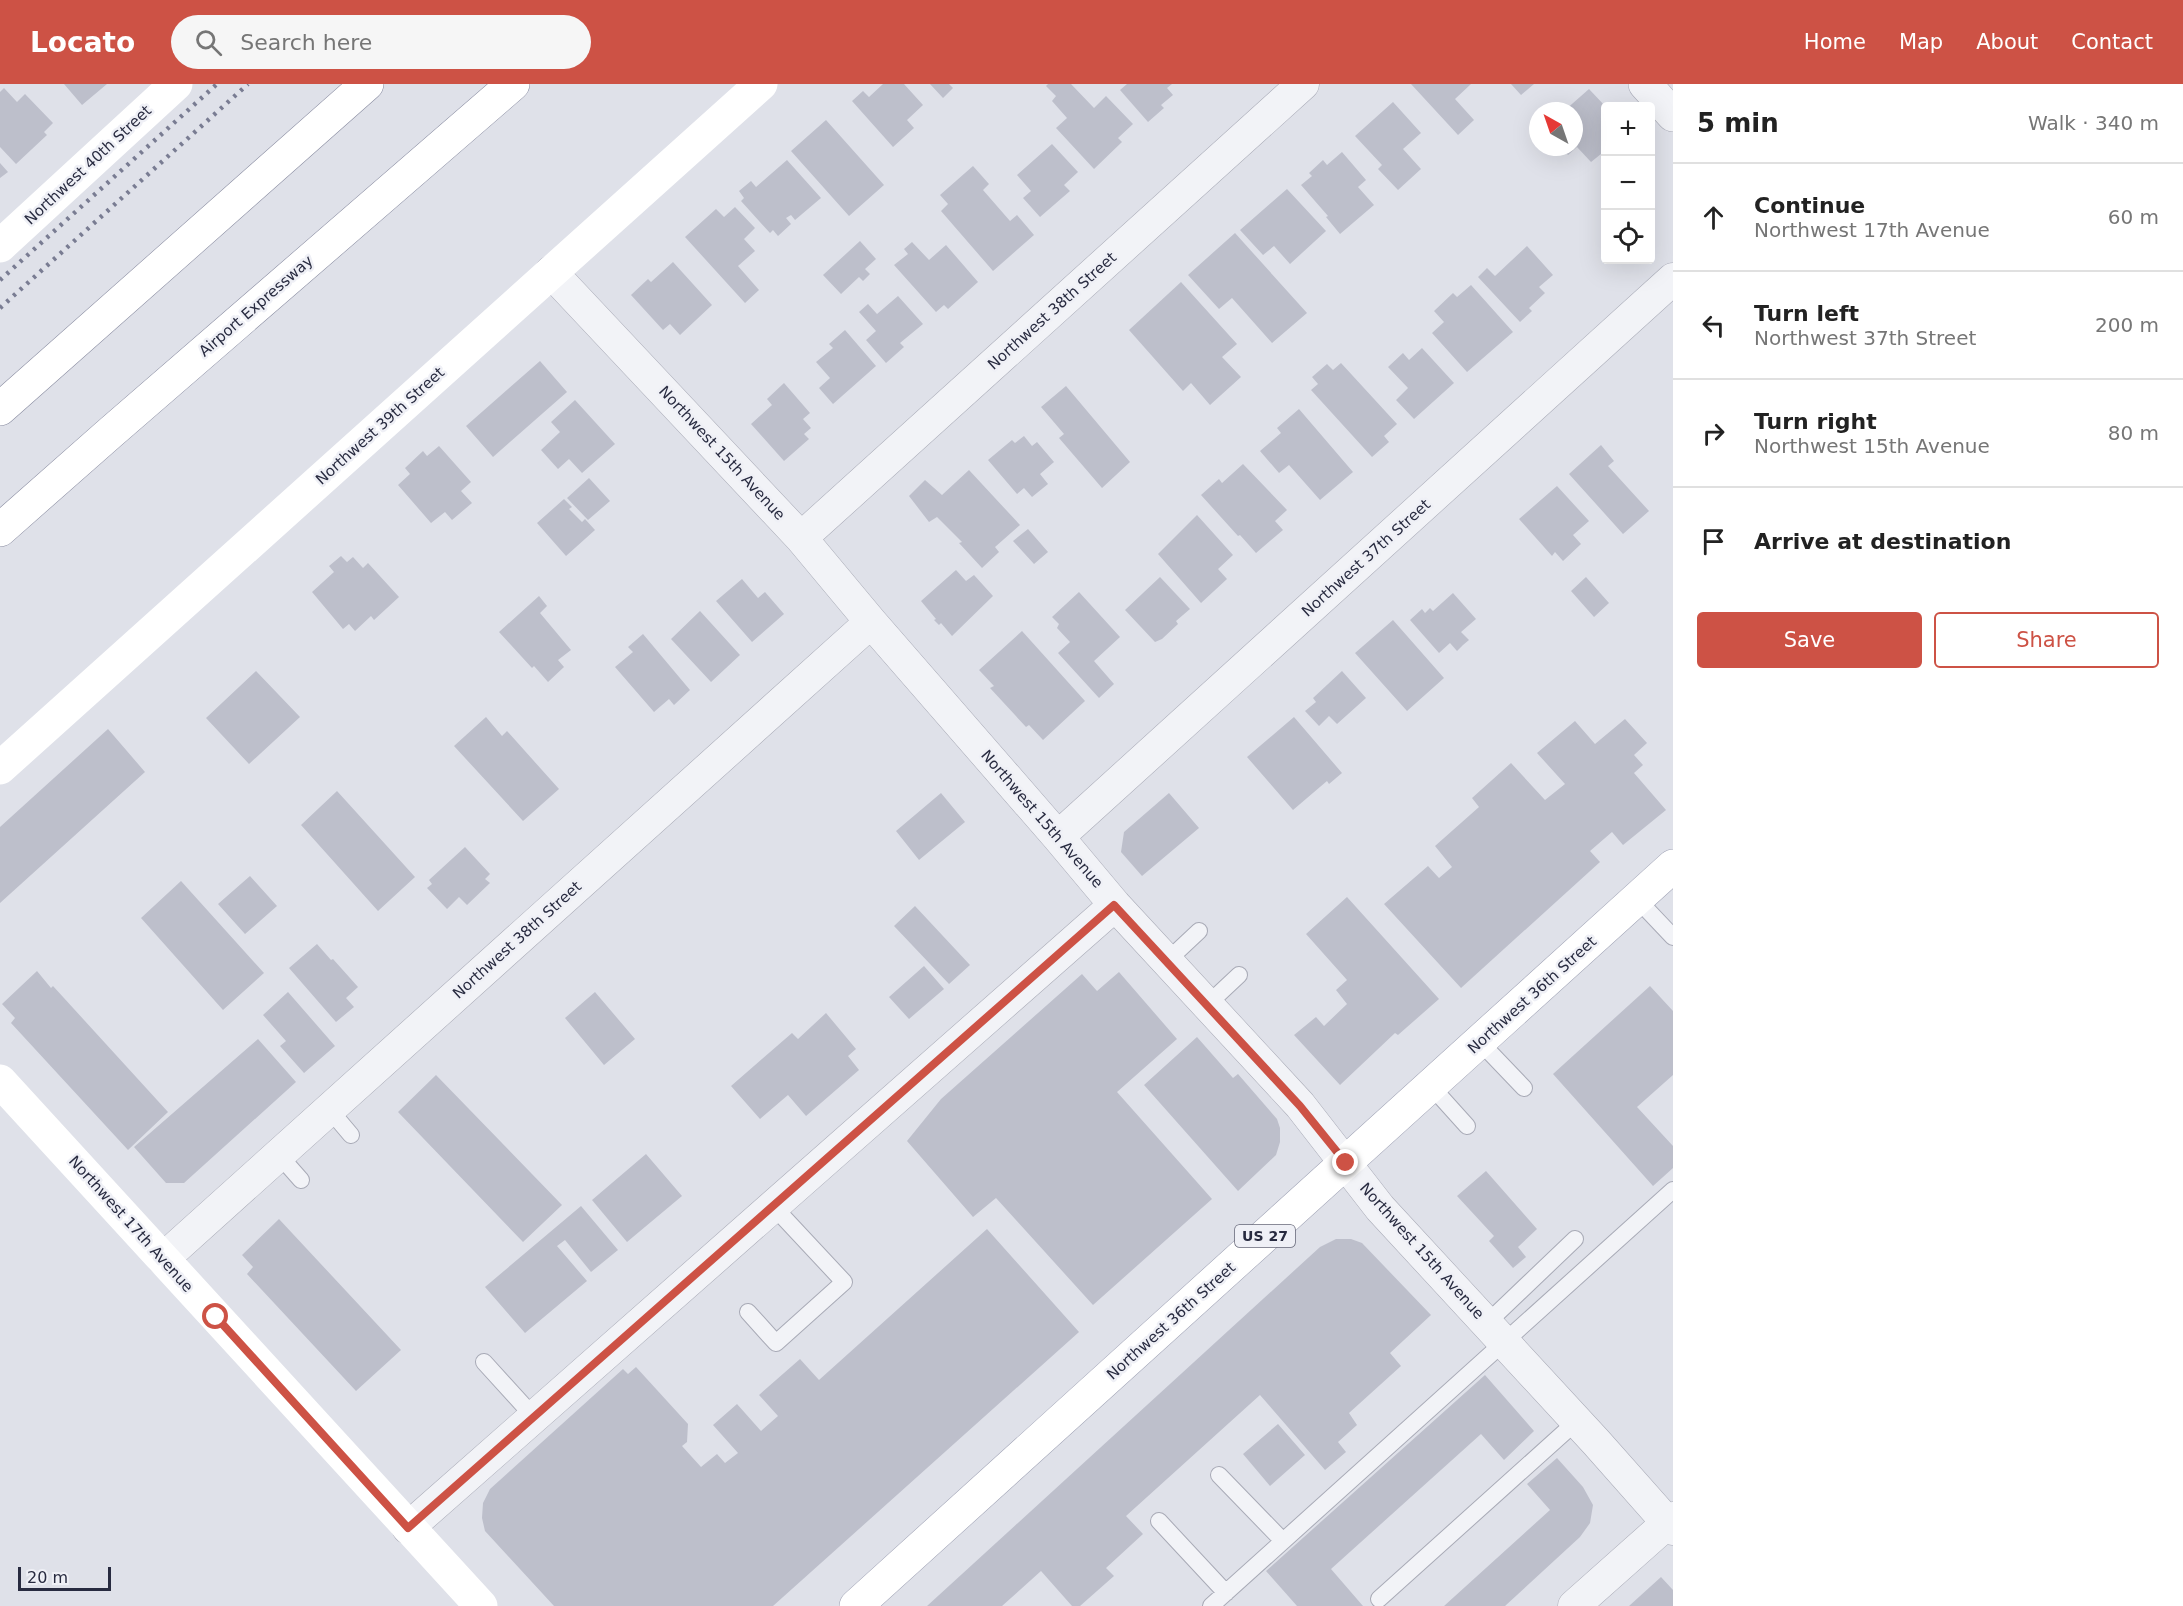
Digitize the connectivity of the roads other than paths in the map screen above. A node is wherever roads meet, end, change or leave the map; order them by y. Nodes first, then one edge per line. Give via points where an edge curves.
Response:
1 (176, 84) edge
2 (367, 84) edge
3 (513, 84) edge
4 (760, 84) edge
5 (1303, 84) edge
6 (1645, 84) edge
7 (1673, 115) edge
8 (0, 246) edge
9 (551, 272) junction
10 (1673, 279) edge
11 (0, 409) edge
12 (0, 530) edge
13 (801, 538) junction
14 (871, 622) junction
15 (0, 768) edge
16 (1058, 837) junction
17 (1673, 866) edge
18 (1637, 899) junction
19 (1114, 905) junction
20 (1199, 932) dead end
21 (1673, 937) edge
22 (1167, 961) junction
23 (1239, 975) dead end
24 (1207, 1005) junction
25 (1480, 1042) junction
26 (0, 1081) edge
27 (1431, 1086) junction
28 (1524, 1088) dead end
29 (329, 1109) junction
30 (1467, 1126) dead end
31 (351, 1135) dead end
32 (279, 1155) junction
33 (1346, 1163) junction
34 (301, 1180) dead end
35 (1673, 1190) edge
36 (773, 1206) junction
37 (1575, 1239) dead end
38 (163, 1259) junction
39 (748, 1312) dead end
40 (1495, 1333) junction
41 (484, 1362) dead end
42 (534, 1417) junction
43 (1576, 1421) junction
44 (1220, 1475) dead end
45 (1159, 1521) dead end
46 (1671, 1523) edge
47 (408, 1528) junction
48 (1283, 1541) junction
49 (1226, 1593) junction
50 (1379, 1599) dead end
51 (481, 1606) edge
52 (856, 1606) edge
53 (1211, 1606) edge
54 (1574, 1606) edge

1 - 8 main road, Northwest 40th Street
2 - 11 main road
3 - 12 main road, Airport Expressway
4 - 9 main road, Northwest 39th Street
5 - 13 street, Northwest 38th Street
6 - 7 street
9 - 13 street, Northwest 15th Avenue
9 - 15 main road, Northwest 39th Street
10 - 16 street, Northwest 37th Street
13 - 14 street, Northwest 15th Avenue
14 - 16 street, Northwest 15th Avenue
14 - 29 street, Northwest 38th Street
16 - 19 street, Northwest 15th Avenue
17 - 18 main road, Northwest 36th Street / US 27
18 - 21 lane
18 - 25 main road, Northwest 36th Street / US 27
19 - 22 street, Northwest 15th Avenue
19 - 36 street
20 - 22 lane
22 - 24 street, Northwest 15th Avenue
23 - 24 lane
24 - 33 street, Northwest 15th Avenue via 1300,1106
25 - 27 main road, Northwest 36th Street / US 27
25 - 28 lane
26 - 38 main road, Northwest 17th Avenue
27 - 30 lane
27 - 33 main road, Northwest 36th Street / US 27
29 - 31 lane
29 - 32 street, Northwest 38th Street
32 - 34 lane
32 - 38 street, Northwest 38th Street
33 - 40 street, Northwest 15th Avenue via 1380,1208
33 - 52 main road, Northwest 36th Street / US 27
35 - 40 lane
36 - 39 lane via 844,1282 776,1343
36 - 42 street
37 - 40 lane
38 - 47 main road, Northwest 17th Avenue
40 - 43 street, Northwest 15th Avenue
40 - 48 lane
41 - 42 lane
42 - 47 street
43 - 46 street, Northwest 15th Avenue
43 - 50 lane
44 - 48 lane
45 - 49 lane
46 - 54 street
47 - 51 main road, Northwest 17th Avenue
48 - 49 lane
49 - 53 lane

